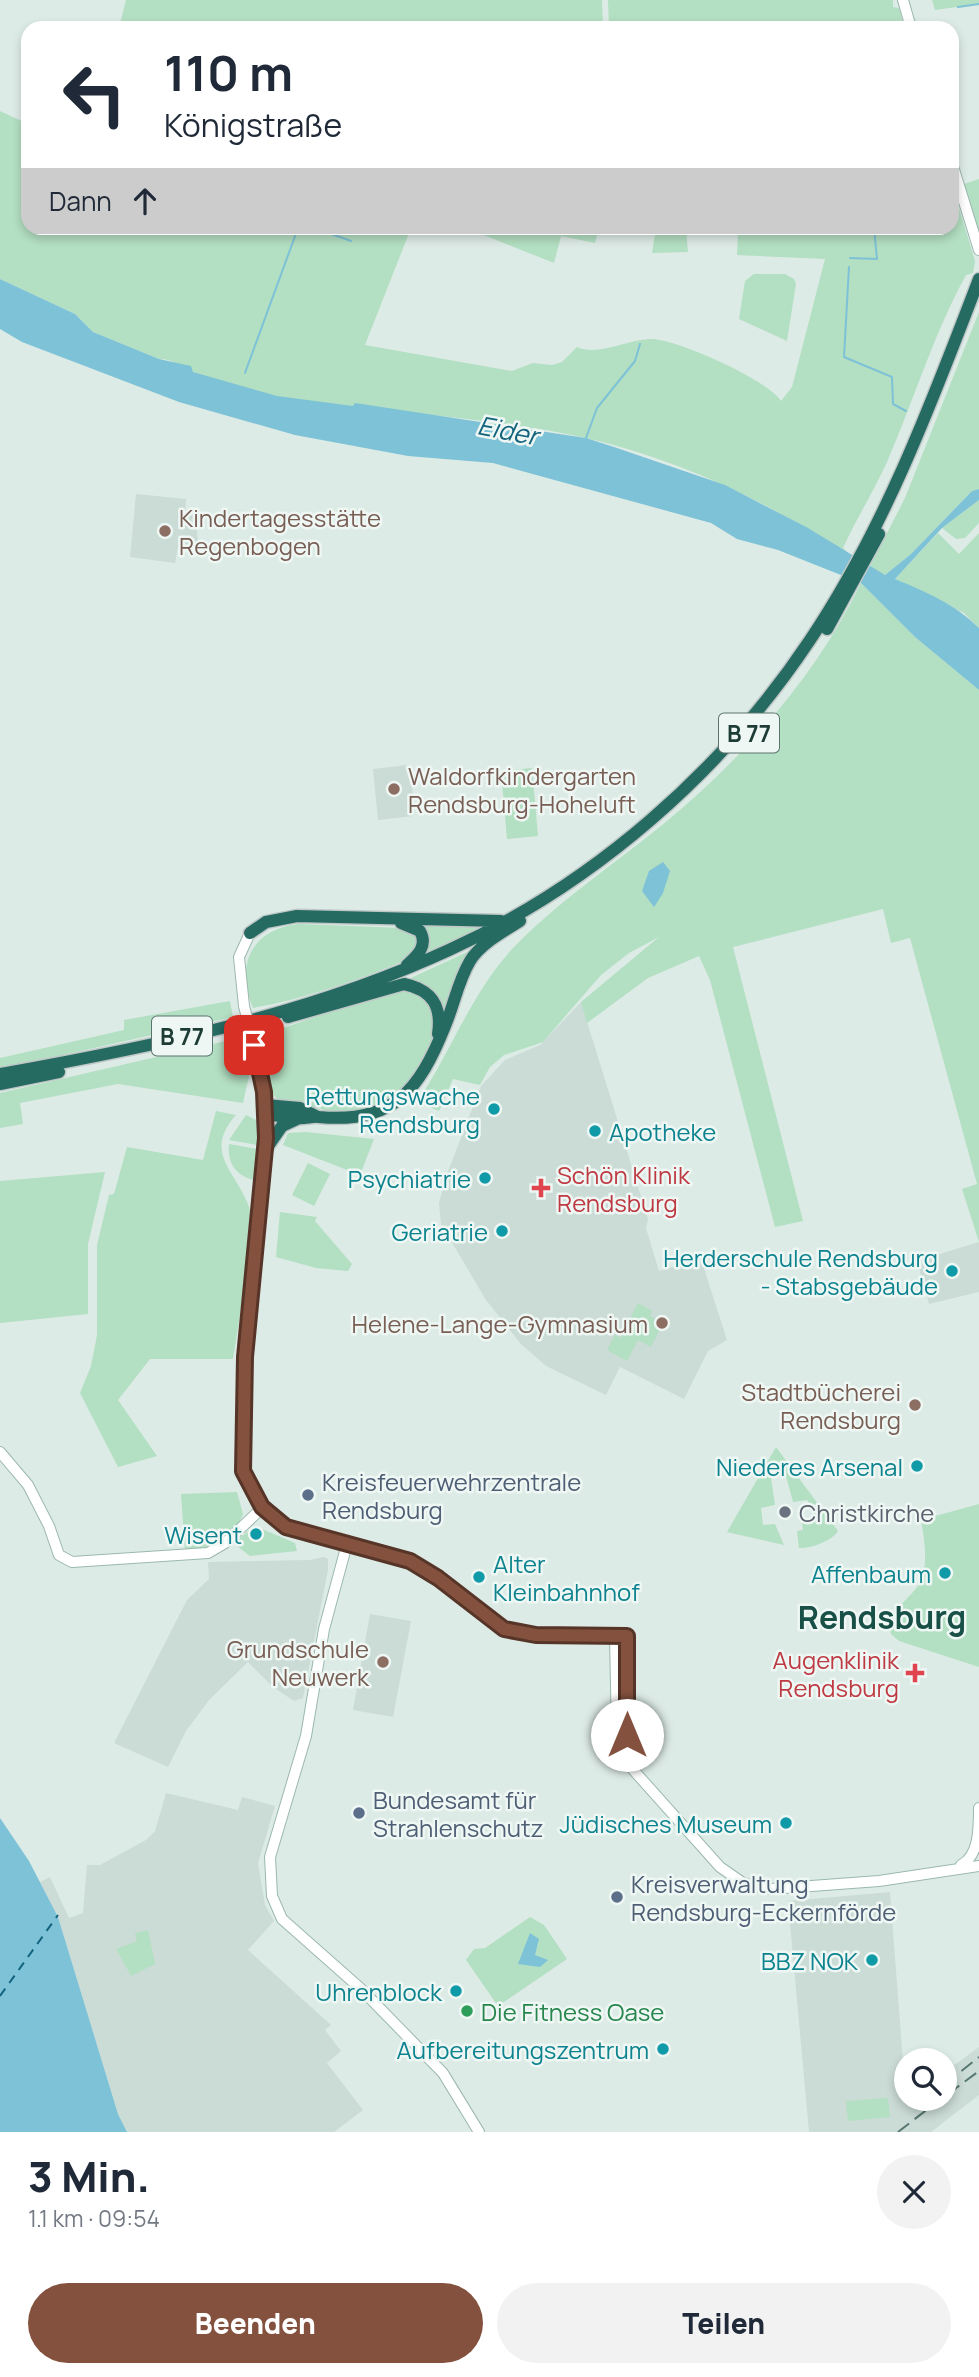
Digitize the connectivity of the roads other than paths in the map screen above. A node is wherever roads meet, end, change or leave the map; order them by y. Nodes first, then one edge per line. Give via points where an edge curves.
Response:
1 (903, 0) edge
2 (909, 21) edge
3 (959, 186) edge
4 (979, 250) edge
5 (979, 279) edge
6 (979, 299) edge
7 (871, 543) junction
8 (387, 920) junction
9 (511, 922) junction
10 (250, 933) joint
11 (399, 972) junction
12 (371, 992) junction
13 (437, 1042) junction
14 (0, 1074) edge
15 (0, 1084) edge
16 (265, 1109) junction
17 (316, 1116) junction
18 (298, 1118) junction
19 (266, 1149) junction
20 (0, 1452) edge
21 (262, 1507) junction
22 (347, 1544) junction
23 (615, 1636) junction
24 (621, 1747) junction
25 (979, 1808) edge
26 (979, 1829) edge
27 (979, 1866) edge
28 (957, 1867) junction
29 (479, 2132) edge

1 - 2 main road
3 - 4 main road
5 - 7 highway, B 77
6 - 7 highway, B 77 via 920,450
7 - 9 highway, B 77 via 839,602 759,710 630,836
8 - 9 highway
8 - 10 highway via 282,917
8 - 11 highway via 413,926 422,936 422,949
9 - 11 highway, B 77
9 - 12 highway, B 77 via 455,956
9 - 13 highway via 471,960
10 - 16 main road, bridge via 239,965
11 - 14 highway, B 77 via 210,1030
12 - 13 highway via 404,984 430,994 439,1012
12 - 15 highway, B 77 via 211,1037
13 - 17 highway via 416,1080 394,1104 356,1118
16 - 17 highway via 300,1108
16 - 18 highway
16 - 19 main road
17 - 18 highway
18 - 19 highway via 282,1126
19 - 21 main road via 241,1433 243,1471
20 - 21 main road via 27,1485 62,1559 77,1563 199,1556 225,1543
21 - 22 main road via 286,1527
22 - 23 main road via 410,1561 504,1629
22 - 29 main road via 324,1629 306,1737 270,1857 272,1896 287,1924 360,1988 443,2073
23 - 24 main road
23 - 24 main road via 627,1636 627,1735
24 - 28 main road via 635,1774 712,1858 750,1886 879,1881
25 - 26 main road
26 - 28 main road via 973,1858
27 - 28 main road

